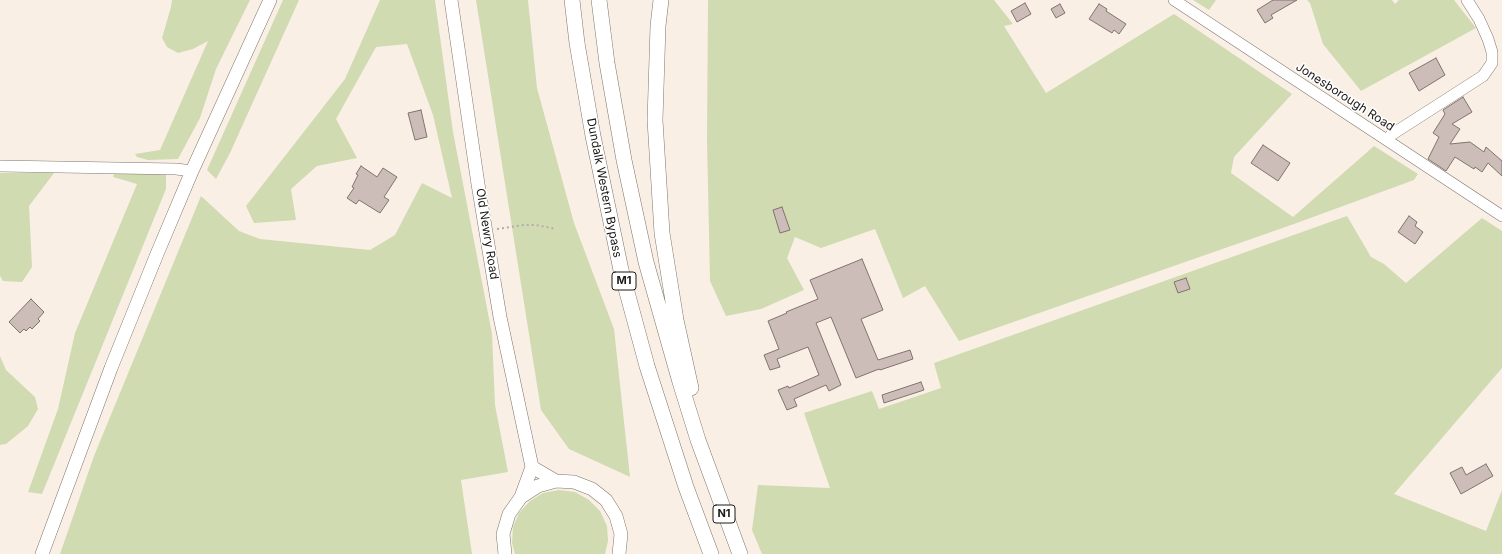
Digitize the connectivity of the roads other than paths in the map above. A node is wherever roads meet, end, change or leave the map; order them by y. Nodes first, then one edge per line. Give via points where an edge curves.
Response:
1 (270, 0) edge
2 (451, 0) edge
3 (572, 0) edge
4 (599, 0) edge
5 (661, 0) edge
6 (1174, 0) edge
7 (1467, 0) edge
8 (1387, 140) junction
9 (0, 166) edge
10 (192, 171) junction
11 (1502, 216) edge
12 (532, 467) junction
13 (710, 474) junction
14 (556, 481) junction
15 (521, 497) junction
16 (42, 554) edge
17 (504, 554) edge
18 (619, 554) edge
19 (711, 554) edge
20 (740, 554) edge

1 - 10 main road
2 - 12 main road, Old Newry Road via 500,317
3 - 19 highway, Dundalk Western Bypass / M1 via 593,136 621,270 649,374
4 - 13 highway, Dundalk Western Bypass / M1 via 624,160 646,262 680,382
5 - 13 highway via 655,120 662,233 676,320
6 - 8 street, Jonesborough Road
7 - 8 street via 1488,39 1492,63 1482,76 1391,134
8 - 11 street, Jonesborough Road
9 - 10 street
10 - 16 main road via 111,368
12 - 14 main road
12 - 15 main road
13 - 20 highway, N1
14 - 15 main road via 538,486
14 - 18 main road via 586,486 606,500 616,516 621,534
15 - 17 main road via 509,514 503,534

